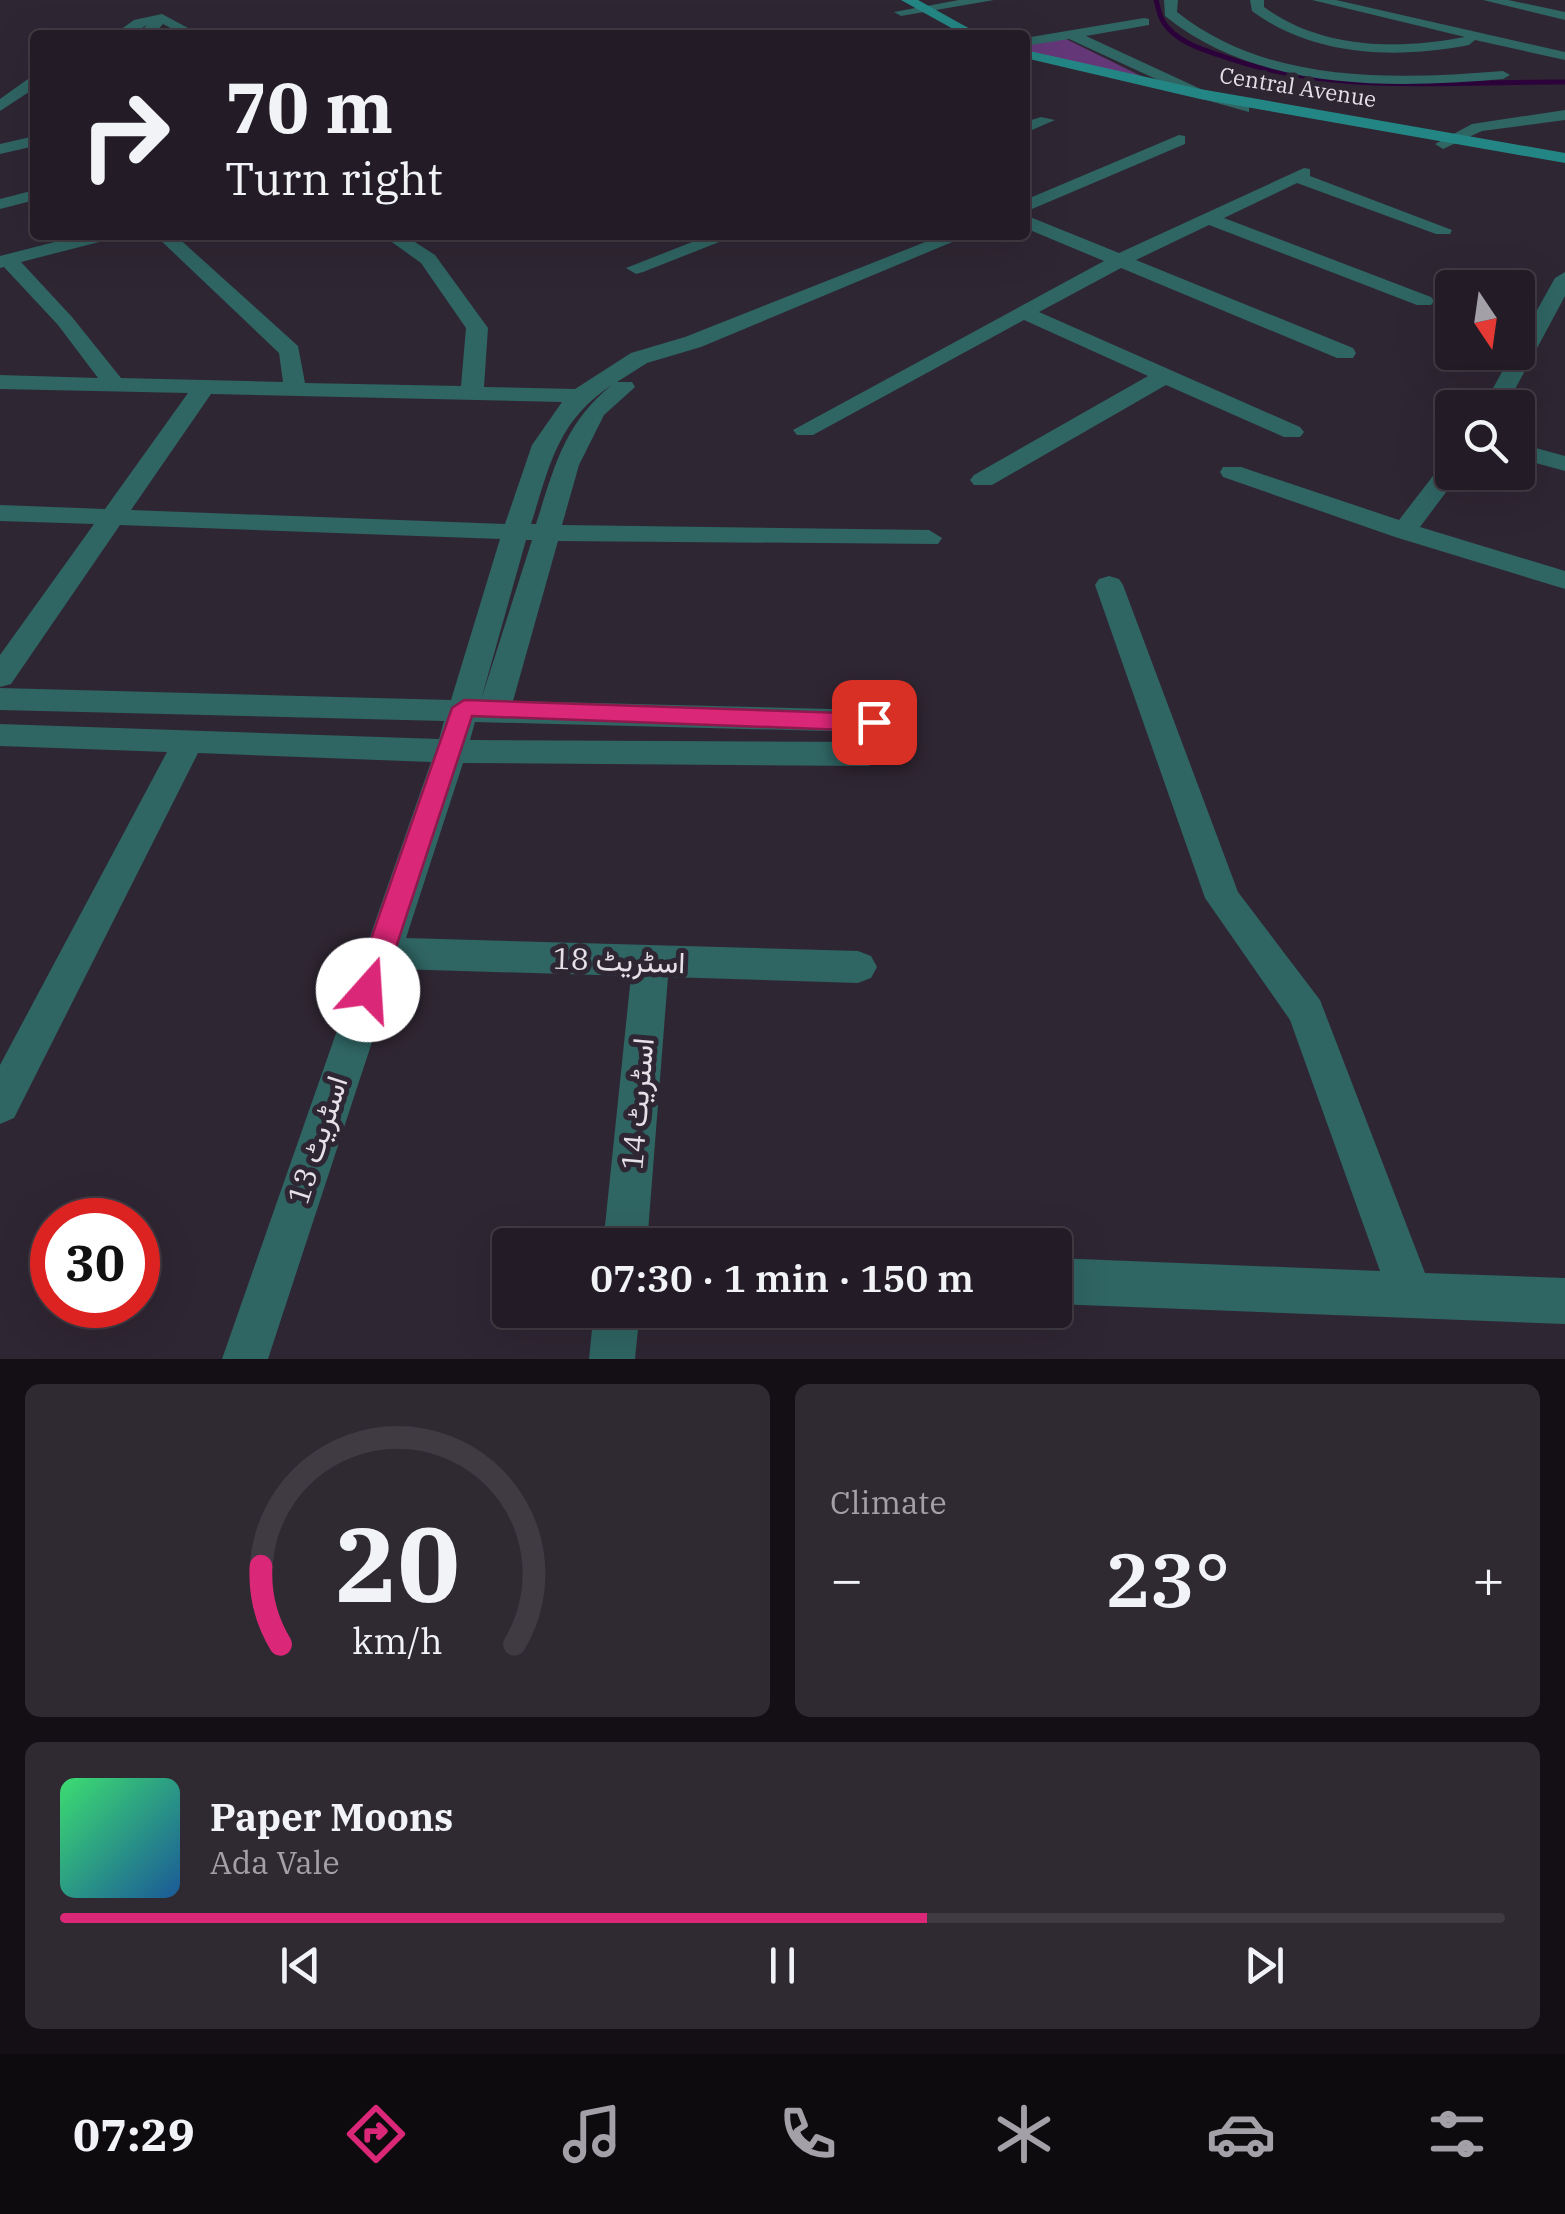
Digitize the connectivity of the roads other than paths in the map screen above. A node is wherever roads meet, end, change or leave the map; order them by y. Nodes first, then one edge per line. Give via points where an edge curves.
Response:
1 (884, 0) edge
2 (987, 0) edge
3 (1171, 0) edge
4 (1258, 0) edge
5 (1319, 0) edge
6 (1490, 0) edge
7 (904, 6) edge
8 (921, 10) junction
9 (1565, 16) edge
10 (162, 18) junction
11 (1144, 22) dead end
12 (127, 30) edge
13 (150, 30) edge
14 (185, 30) edge
15 (940, 30) edge
16 (963, 30) edge
17 (1070, 34) junction
18 (1317, 38) junction
19 (1482, 38) junction
20 (1030, 41) edge
21 (1301, 46) dead end
22 (1284, 54) dead end
23 (1030, 55) edge
24 (1565, 56) edge
25 (1268, 63) junction
26 (1030, 64) edge
27 (1503, 75) dead end
28 (8, 76) dead end
29 (30, 77) edge
30 (30, 83) edge
31 (1200, 94) junction
32 (0, 106) edge
33 (30, 108) edge
34 (1243, 109) junction
35 (1565, 115) edge
36 (1047, 120) dead end
37 (0, 126) edge
38 (1030, 126) edge
39 (1179, 140) dead end
40 (1448, 140) junction
41 (30, 142) edge
42 (0, 149) edge
43 (1565, 158) edge
44 (1565, 167) edge
45 (30, 197) edge
46 (0, 204) edge
47 (1030, 205) edge
48 (1208, 218) junction
49 (1030, 223) edge
50 (1443, 230) dead end
51 (85, 240) edge
52 (169, 240) edge
53 (399, 240) edge
54 (714, 240) edge
55 (948, 240) edge
56 (1120, 260) junction
57 (4, 261) edge
58 (636, 268) dead end
59 (1565, 278) edge
60 (1424, 301) dead end
61 (1022, 312) junction
62 (694, 342) junction
63 (1345, 353) dead end
64 (1166, 376) junction
65 (0, 382) edge
66 (115, 385) junction
67 (204, 389) junction
68 (295, 390) junction
69 (1503, 390) edge
70 (472, 393) junction
71 (580, 396) junction
72 (805, 430) dead end
73 (1292, 432) dead end
74 (1535, 455) edge
75 (1565, 464) edge
76 (1232, 472) dead end
77 (983, 480) dead end
78 (1435, 490) edge
79 (0, 513) edge
80 (114, 514) junction
81 (1404, 531) junction
82 (515, 532) junction
83 (547, 532) junction
84 (929, 538) dead end
85 (1565, 580) edge
86 (1108, 585) dead end
87 (0, 677) edge
88 (0, 699) edge
89 (479, 709) junction
90 (0, 735) edge
91 (188, 742) junction
92 (451, 751) junction
93 (380, 952) junction
94 (651, 963) junction
95 (858, 968) dead end
96 (0, 1105) edge
97 (626, 1228) edge
98 (1072, 1282) edge
99 (1411, 1295) junction
100 (1565, 1302) edge
101 (615, 1328) edge
102 (245, 1359) edge
103 (612, 1359) edge

1 - 7 street
2 - 8 street
3 - 25 street via 1170,13 1186,30
4 - 18 street via 1268,18
5 - 19 street
6 - 9 street
7 - 8 street
7 - 15 street
8 - 16 street
10 - 12 street
10 - 13 street
10 - 14 street
11 - 17 street
17 - 20 street
17 - 31 street
18 - 19 street via 1420,48
18 - 21 street
19 - 24 street
22 - 25 street
23 - 31 street, Central Avenue
25 - 27 street via 1390,80
26 - 34 street, Central Avenue
28 - 29 street
30 - 32 street
31 - 34 street
31 - 40 street, Central Avenue
33 - 37 street
34 - 40 street, Central Avenue
35 - 40 street via 1508,120
36 - 38 street
39 - 47 street
40 - 43 street, Central Avenue
40 - 44 street, Central Avenue
41 - 42 street
45 - 46 street
48 - 50 street via 1300,175
48 - 56 street
48 - 60 street
49 - 56 street
51 - 57 street
52 - 68 street via 290,352
53 - 70 street via 428,259 476,328
54 - 58 street
55 - 62 street
56 - 61 street
56 - 63 street
57 - 66 street via 65,321
59 - 69 street
61 - 64 street
61 - 72 street
62 - 71 street via 640,358
62 - 83 street via 594,411 567,465
64 - 73 street
64 - 77 street
65 - 66 street
66 - 67 street
67 - 68 street
67 - 80 street
68 - 70 street
70 - 71 street
71 - 82 street via 544,446
74 - 75 street
76 - 81 street
78 - 81 street
79 - 80 street
80 - 82 street
80 - 87 street
81 - 85 street
82 - 83 street
82 - 89 street
83 - 84 street
83 - 89 street
86 - 99 street via 1224,898 1306,1012
88 - 89 street
89 - 92 street, اسٹریٹ 13
89 - 92 street via 869,721 885,730 886,742 868,754
90 - 91 street
91 - 92 street
91 - 96 street
92 - 93 street, اسٹریٹ 13
93 - 94 street, اسٹریٹ 18
93 - 102 street, اسٹریٹ 13
94 - 95 street, اسٹریٹ 18
94 - 97 street, اسٹریٹ 14
98 - 99 street
99 - 100 street
101 - 103 street

